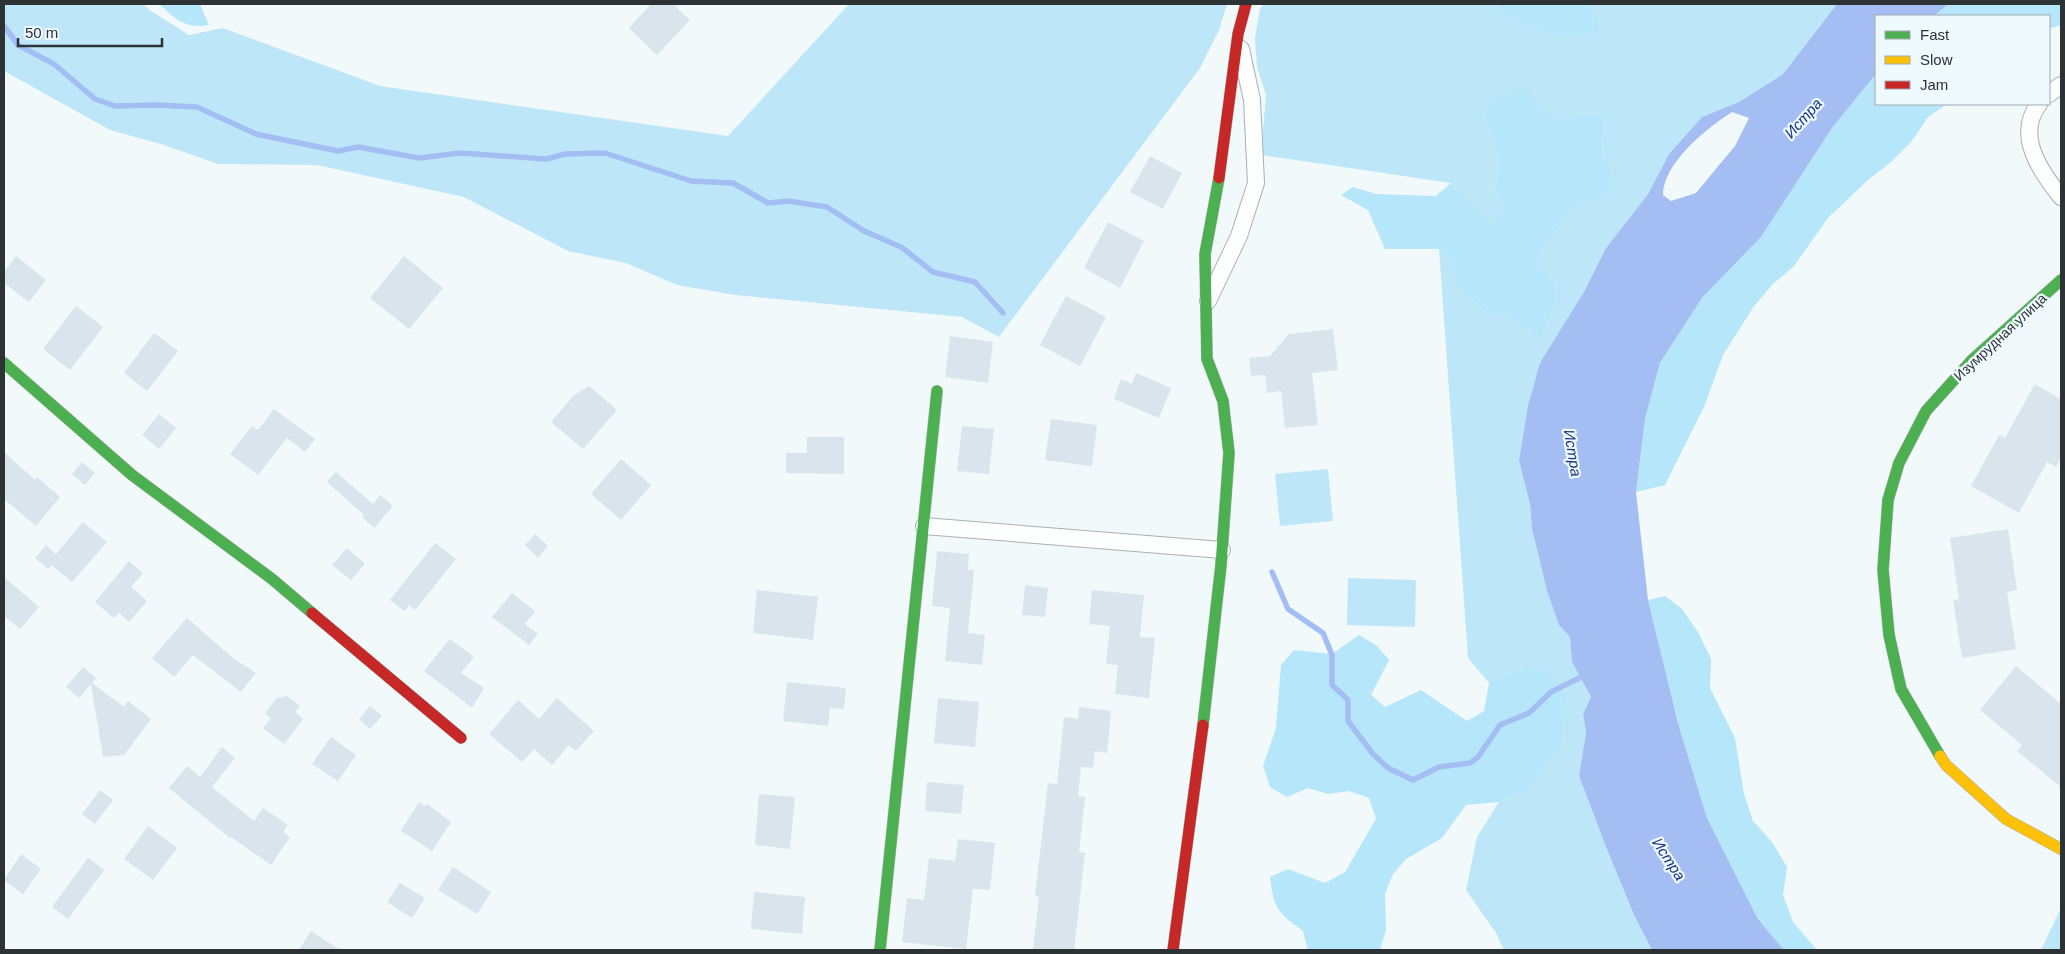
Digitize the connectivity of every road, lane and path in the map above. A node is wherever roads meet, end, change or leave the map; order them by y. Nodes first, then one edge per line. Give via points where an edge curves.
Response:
1 (1246, 4) edge
2 (1238, 34) junction
3 (2061, 85) edge
4 (2050, 93) edge
5 (2038, 105) edge
6 (2061, 197) edge
7 (2061, 280) edge
8 (1206, 306) junction
9 (4, 363) edge
10 (937, 390) dead end
11 (924, 526) junction
12 (1222, 550) junction
13 (461, 738) dead end
14 (2061, 849) edge
15 (880, 950) edge
16 (1173, 950) edge

1 - 2 street
2 - 8 street via 1219,180 1205,254
2 - 8 street via 1252,100 1256,183 1239,236
3 - 4 street
5 - 6 street via 2030,121 2028,137 2032,152
7 - 14 street, Изумрудная улица via 1972,360 1926,411 1899,463 1888,500 1883,570 1889,635 1901,689 1946,765 2006,819
8 - 12 street via 1207,359 1223,401 1229,453
9 - 13 street via 132,475 272,579
10 - 11 street
11 - 12 street
11 - 15 street
12 - 16 street via 1200,757

